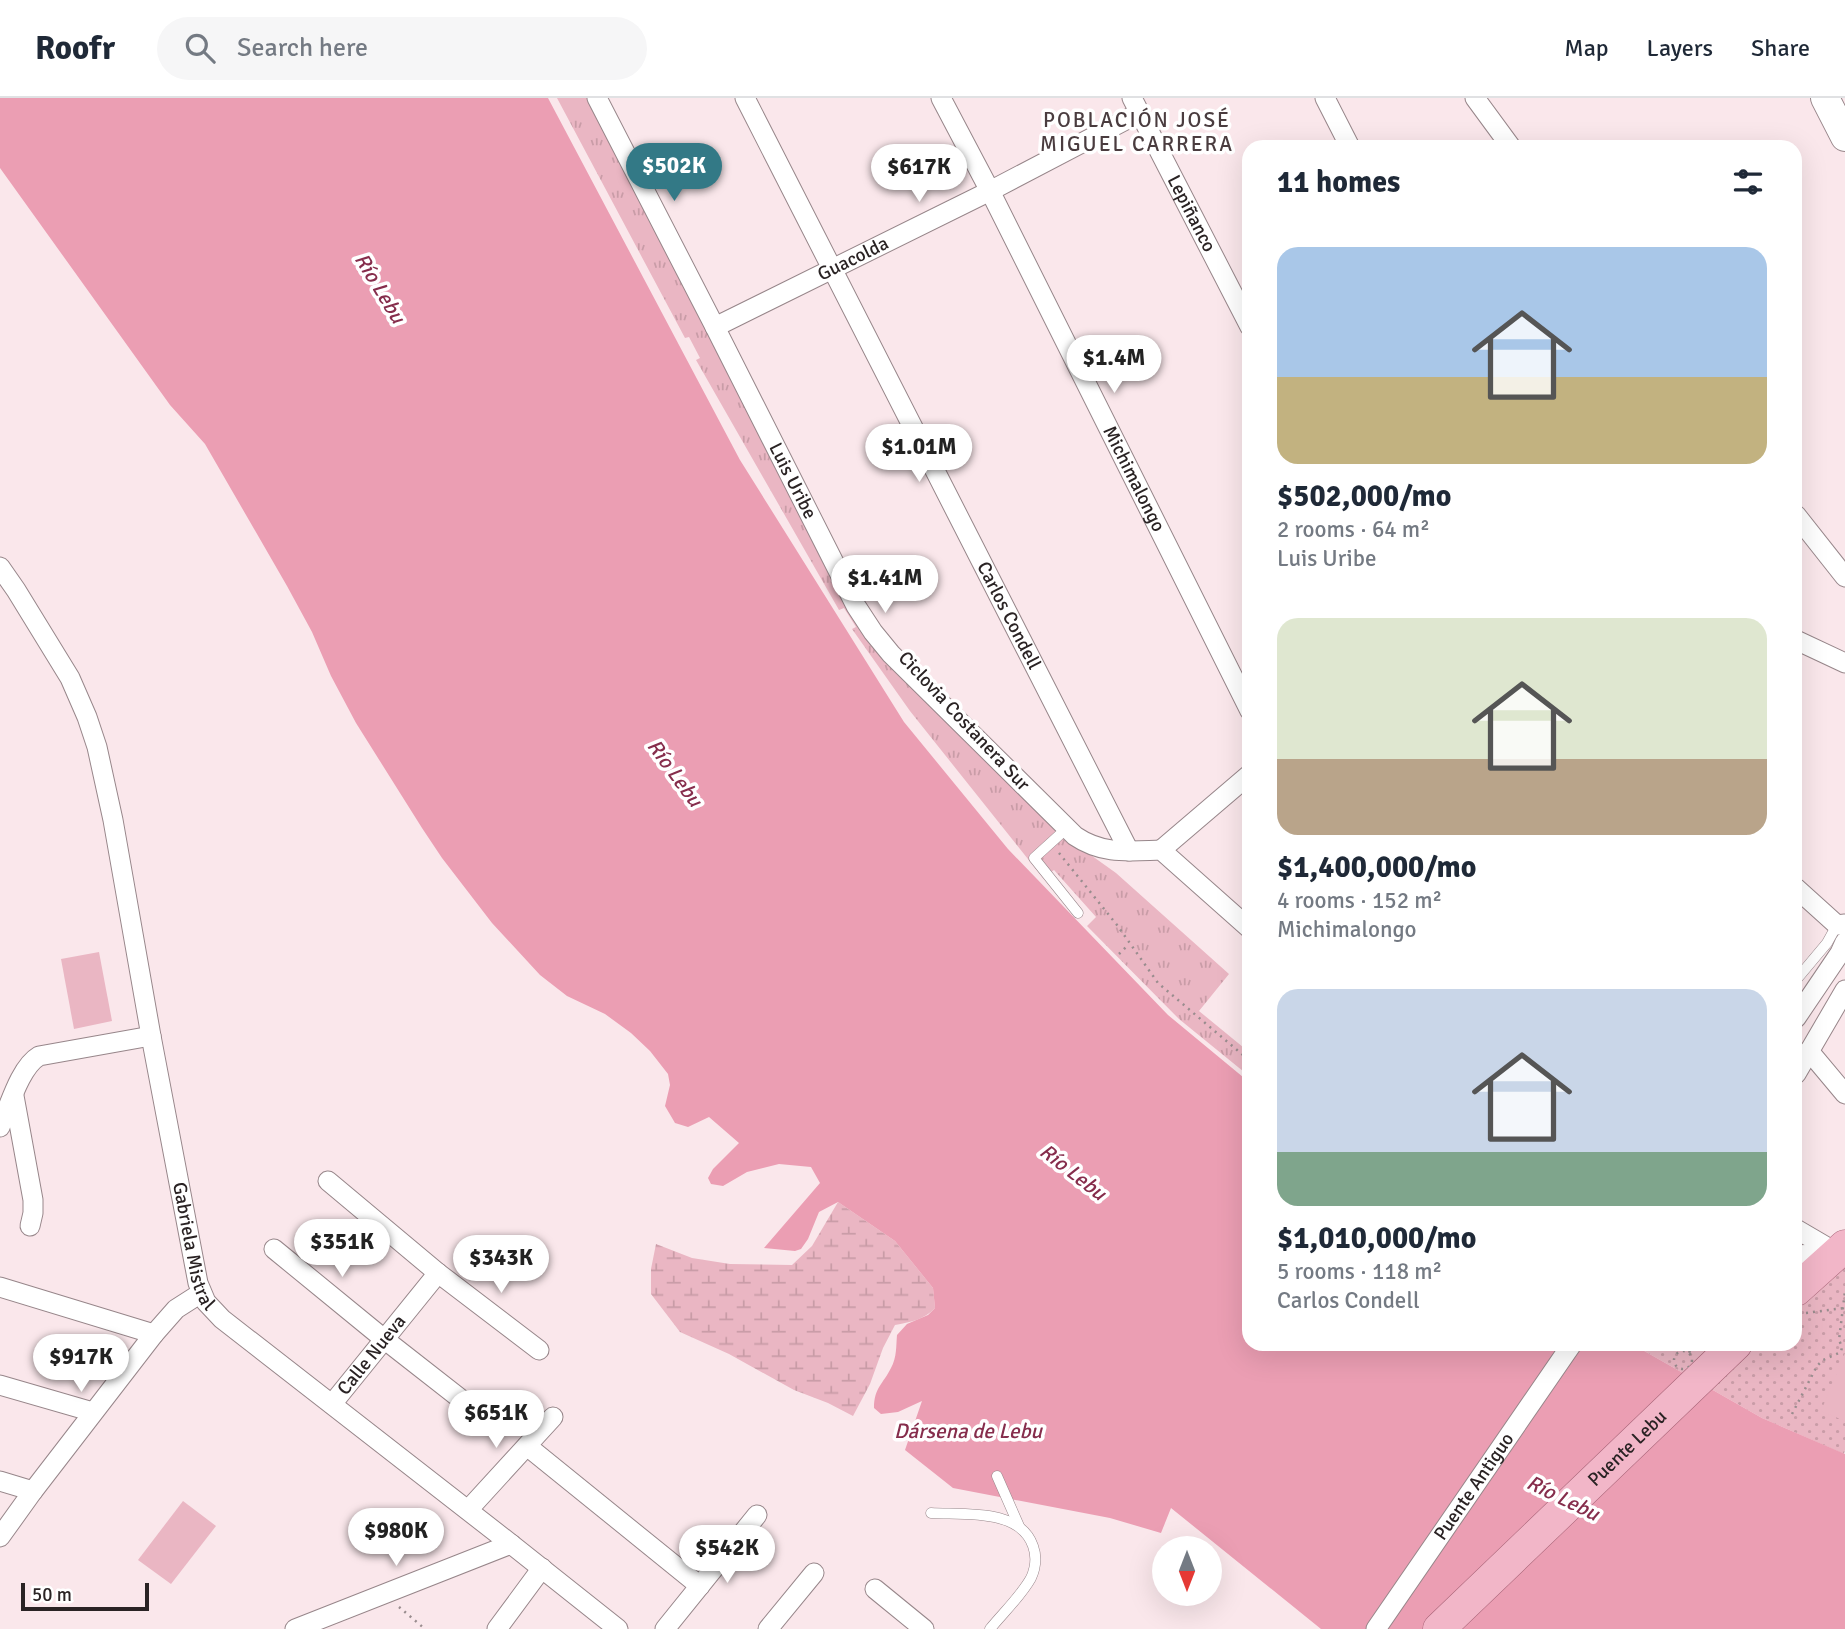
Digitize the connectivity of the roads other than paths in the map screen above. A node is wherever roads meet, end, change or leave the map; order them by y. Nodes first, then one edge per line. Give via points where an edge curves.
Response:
1 (597, 98) edge
2 (616, 98) edge
3 (745, 98) edge
4 (941, 98) edge
5 (1325, 98) edge
6 (1475, 98) edge
7 (1825, 98) edge
8 (1135, 106) edge
9 (608, 120) junction
10 (1845, 138) edge
11 (1346, 140) edge
12 (1506, 140) edge
13 (990, 191) junction
14 (832, 268) junction
15 (1242, 312) edge
16 (715, 327) junction
17 (1802, 522) edge
18 (0, 567) edge
19 (1845, 576) edge
20 (1802, 643) edge
21 (1845, 663) edge
22 (1242, 695) edge
23 (1242, 781) edge
24 (1066, 829) junction
25 (1161, 850) junction
26 (1129, 851) junction
27 (1802, 894) edge
28 (1078, 913) dead end
29 (1242, 922) edge
30 (1842, 936) edge
31 (1802, 973) edge
32 (1845, 990) edge
33 (1802, 1007) edge
34 (151, 1036) junction
35 (1809, 1051) junction
36 (1802, 1063) edge
37 (1845, 1094) edge
38 (14, 1096) junction
39 (0, 1127) edge
40 (328, 1181) dead end
41 (30, 1226) dead end
42 (1802, 1232) edge
43 (274, 1249) dead end
44 (1842, 1252) edge
45 (1802, 1255) edge
46 (438, 1273) junction
47 (1802, 1285) edge
48 (0, 1287) edge
49 (201, 1293) junction
50 (154, 1334) junction
51 (384, 1339) junction
52 (539, 1350) dead end
53 (1567, 1351) edge
54 (1728, 1351) edge
55 (0, 1385) edge
56 (332, 1404) junction
57 (93, 1412) junction
58 (554, 1417) dead end
59 (485, 1418) dead end
60 (527, 1446) junction
61 (997, 1476) dead end
62 (0, 1481) edge
63 (33, 1491) junction
64 (468, 1510) junction
65 (931, 1513) dead end
66 (757, 1515) dead end
67 (1020, 1527) junction
68 (0, 1537) edge
69 (511, 1544) junction
70 (542, 1568) junction
71 (814, 1573) dead end
72 (700, 1586) junction
73 (875, 1589) dead end
74 (295, 1629) edge
75 (497, 1629) edge
76 (618, 1629) edge
77 (665, 1629) edge
78 (768, 1629) edge
79 (925, 1629) edge
80 (990, 1629) edge
81 (1376, 1629) edge
82 (1439, 1629) edge

1 - 9 street, Luis Uribe
2 - 9 street
3 - 14 street, Carlos Condell
4 - 13 street, Michimalongo
5 - 11 street
6 - 12 street
7 - 10 street
8 - 13 street, Guacolda
8 - 15 street, Lepiñanco
9 - 16 street, Luis Uribe
13 - 14 street, Guacolda
13 - 22 street, Michimalongo
14 - 16 street, Guacolda
14 - 26 street, Carlos Condell
16 - 24 street, Luis Uribe via 873,632
17 - 19 street
18 - 34 street, Gabriela Mistral via 69,678 87,717 106,781
20 - 21 street
23 - 25 street
24 - 26 street, Luis Uribe via 1098,848
24 - 28 lane via 1034,858
25 - 26 street
25 - 29 street
27 - 30 street
30 - 31 lane via 1827,943
30 - 33 street
32 - 35 street
34 - 38 street via 39,1056 29,1064
34 - 49 street, Gabriela Mistral
35 - 36 street
35 - 37 street
38 - 39 street
38 - 41 street via 33,1200
40 - 46 street
42 - 44 street
43 - 51 street
44 - 45 street
44 - 47 main road
46 - 51 street, Calle Nueva
46 - 52 street
48 - 50 street
49 - 50 street via 176,1309
49 - 56 street, Gabriela Mistral via 212,1311
50 - 57 street
51 - 56 street, Calle Nueva
51 - 59 street
53 - 81 street, Puente Antiguo
54 - 82 main road, Puente Lebu
55 - 57 street
56 - 64 street, Gabriela Mistral
57 - 63 street
58 - 60 street
60 - 64 street
60 - 72 street
61 - 67 lane
62 - 63 street
63 - 68 street
64 - 69 street, Gabriela Mistral
65 - 67 lane via 990,1517
66 - 72 street
67 - 80 lane via 1034,1548 1035,1565 1026,1585
69 - 70 street, Gabriela Mistral
69 - 74 street
70 - 75 street
70 - 76 street, Gabriela Mistral
71 - 78 street
72 - 77 street
73 - 79 street

